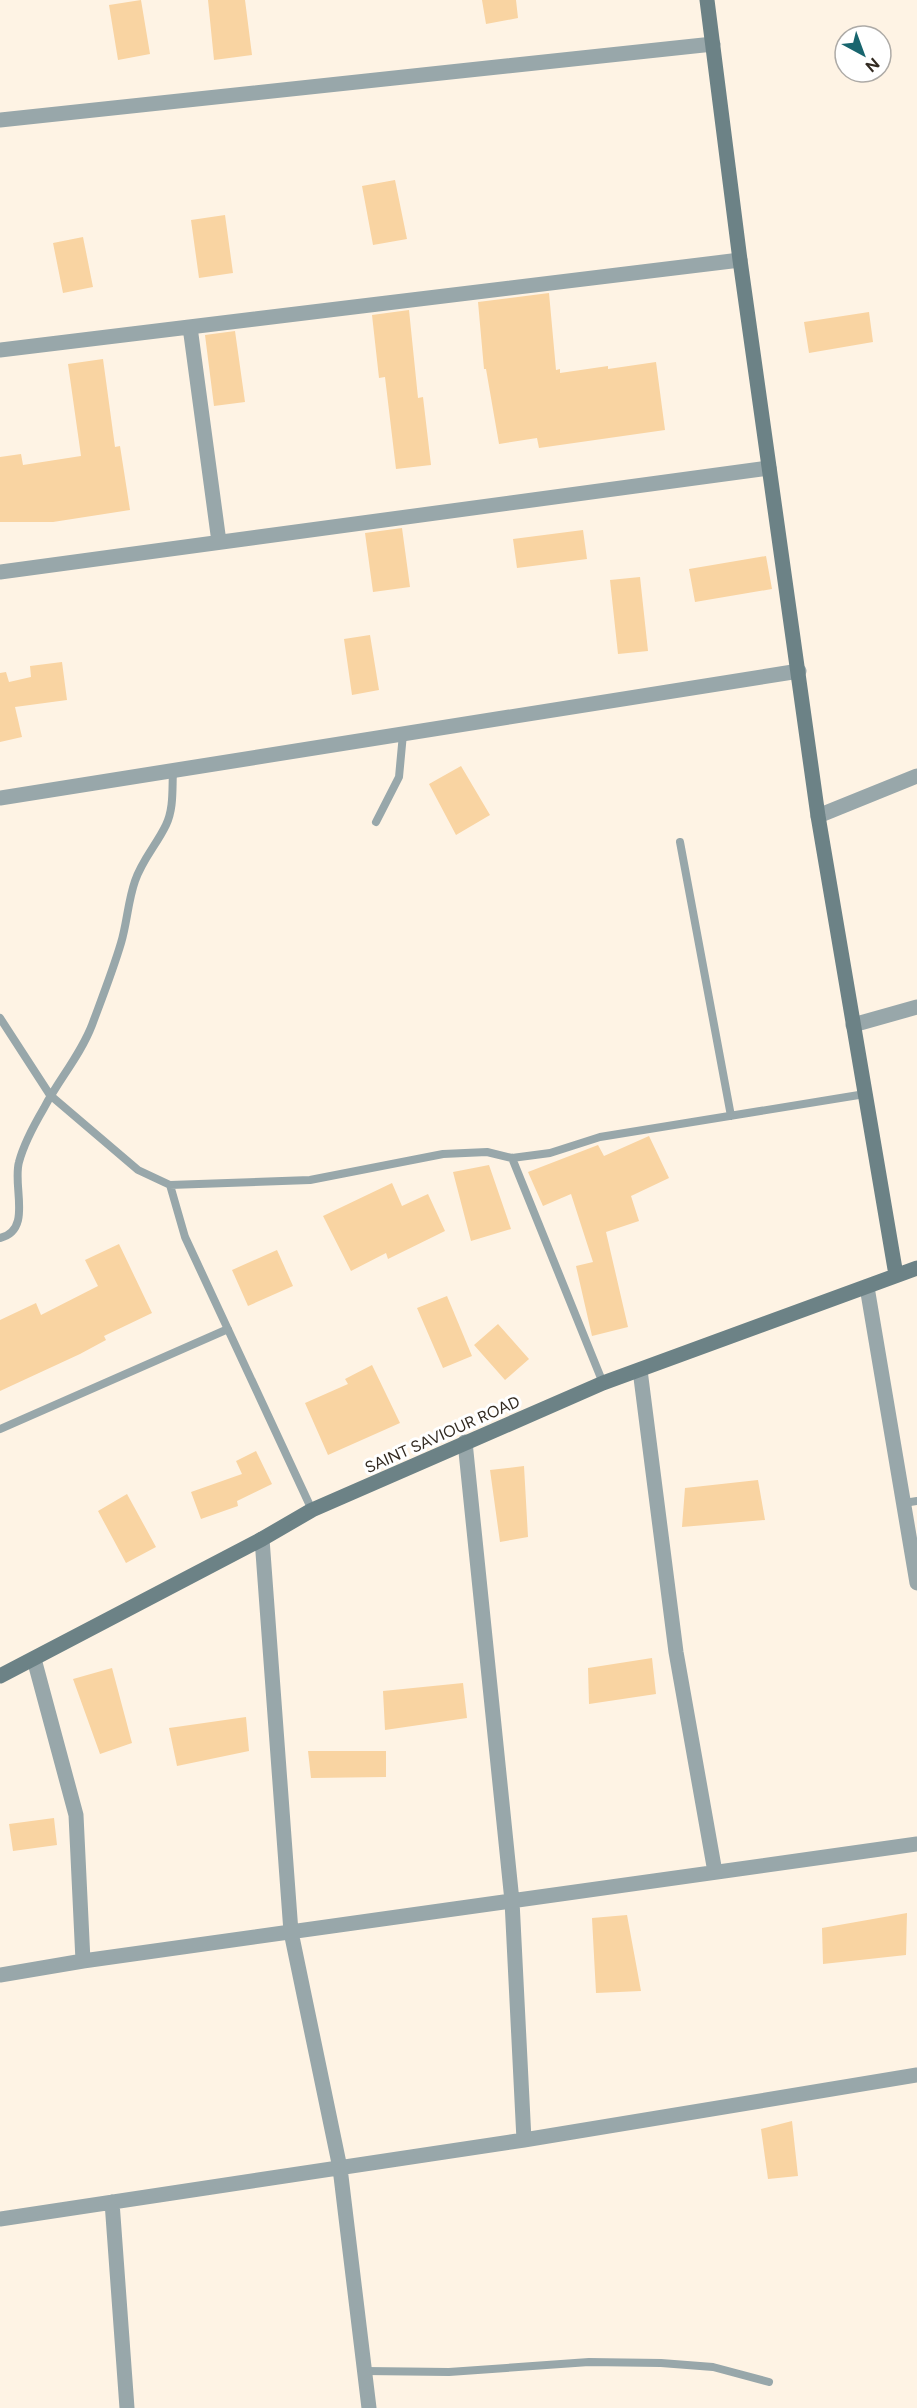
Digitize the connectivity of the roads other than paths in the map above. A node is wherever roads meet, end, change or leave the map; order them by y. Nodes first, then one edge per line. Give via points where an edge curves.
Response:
1 (707, 0) edge
2 (713, 44) junction
3 (0, 120) edge
4 (740, 260) junction
5 (190, 327) junction
6 (0, 350) edge
7 (769, 468) junction
8 (219, 542) junction
9 (0, 572) edge
10 (799, 671) junction
11 (403, 734) junction
12 (173, 771) junction
13 (917, 776) edge
14 (0, 798) edge
15 (818, 816) junction
16 (376, 822) dead end
17 (680, 842) dead end
18 (917, 1007) edge
19 (1, 1020) edge
20 (853, 1025) junction
21 (865, 1094) junction
22 (50, 1095) junction
23 (731, 1116) junction
24 (512, 1158) junction
25 (170, 1185) junction
26 (0, 1238) edge
27 (917, 1268) edge
28 (896, 1275) junction
29 (867, 1287) junction
30 (228, 1329) junction
31 (640, 1370) junction
32 (603, 1383) junction
33 (0, 1429) edge
34 (465, 1442) junction
35 (910, 1502) edge
36 (312, 1510) junction
37 (262, 1539) junction
38 (917, 1583) edge
39 (34, 1659) junction
40 (0, 1676) edge
41 (917, 1844) edge
42 (715, 1872) junction
43 (512, 1901) junction
44 (291, 1932) junction
45 (83, 1961) junction
46 (0, 1975) edge
47 (917, 2075) edge
48 (524, 2140) junction
49 (340, 2168) junction
50 (112, 2202) junction
51 (0, 2219) edge
52 (365, 2371) junction
53 (769, 2382) dead end
54 (127, 2408) edge
55 (369, 2408) edge

1 - 2 street
2 - 3 street
2 - 4 street
4 - 5 street
4 - 7 street
5 - 6 street
5 - 8 street
7 - 8 street
7 - 10 street
8 - 9 street
10 - 11 street
10 - 15 street
11 - 12 street
11 - 16 lane via 399,777
12 - 14 street
12 - 22 lane via 166,824 134,883 121,943 92,1026 75,1061
13 - 15 street
15 - 20 street
17 - 23 lane
18 - 20 street
19 - 22 lane
20 - 21 street
21 - 23 lane
21 - 28 street
22 - 25 lane via 138,1170
22 - 26 lane via 19,1163 17,1228
23 - 24 lane via 600,1137 550,1153
24 - 25 lane via 487,1152 443,1154 310,1180
24 - 32 lane
25 - 30 lane via 185,1237
27 - 28 street, SAINT SAVIOUR ROAD
28 - 29 street, SAINT SAVIOUR ROAD
29 - 31 street, SAINT SAVIOUR ROAD
29 - 35 street
30 - 33 lane
30 - 36 lane
31 - 32 street, SAINT SAVIOUR ROAD
31 - 42 street via 676,1652
32 - 34 street, SAINT SAVIOUR ROAD
34 - 36 street, SAINT SAVIOUR ROAD
34 - 43 street
35 - 38 street
36 - 37 street, SAINT SAVIOUR ROAD
37 - 39 street, SAINT SAVIOUR ROAD
37 - 44 street
39 - 40 street, SAINT SAVIOUR ROAD
39 - 45 street via 76,1815
41 - 42 street
42 - 43 street
43 - 44 street
43 - 48 street
44 - 45 street
44 - 49 street
45 - 46 street
47 - 48 street
48 - 49 street
49 - 50 street
49 - 52 street
50 - 51 street
50 - 54 street
52 - 53 lane via 449,2372 589,2362 661,2363 713,2367
52 - 55 street

